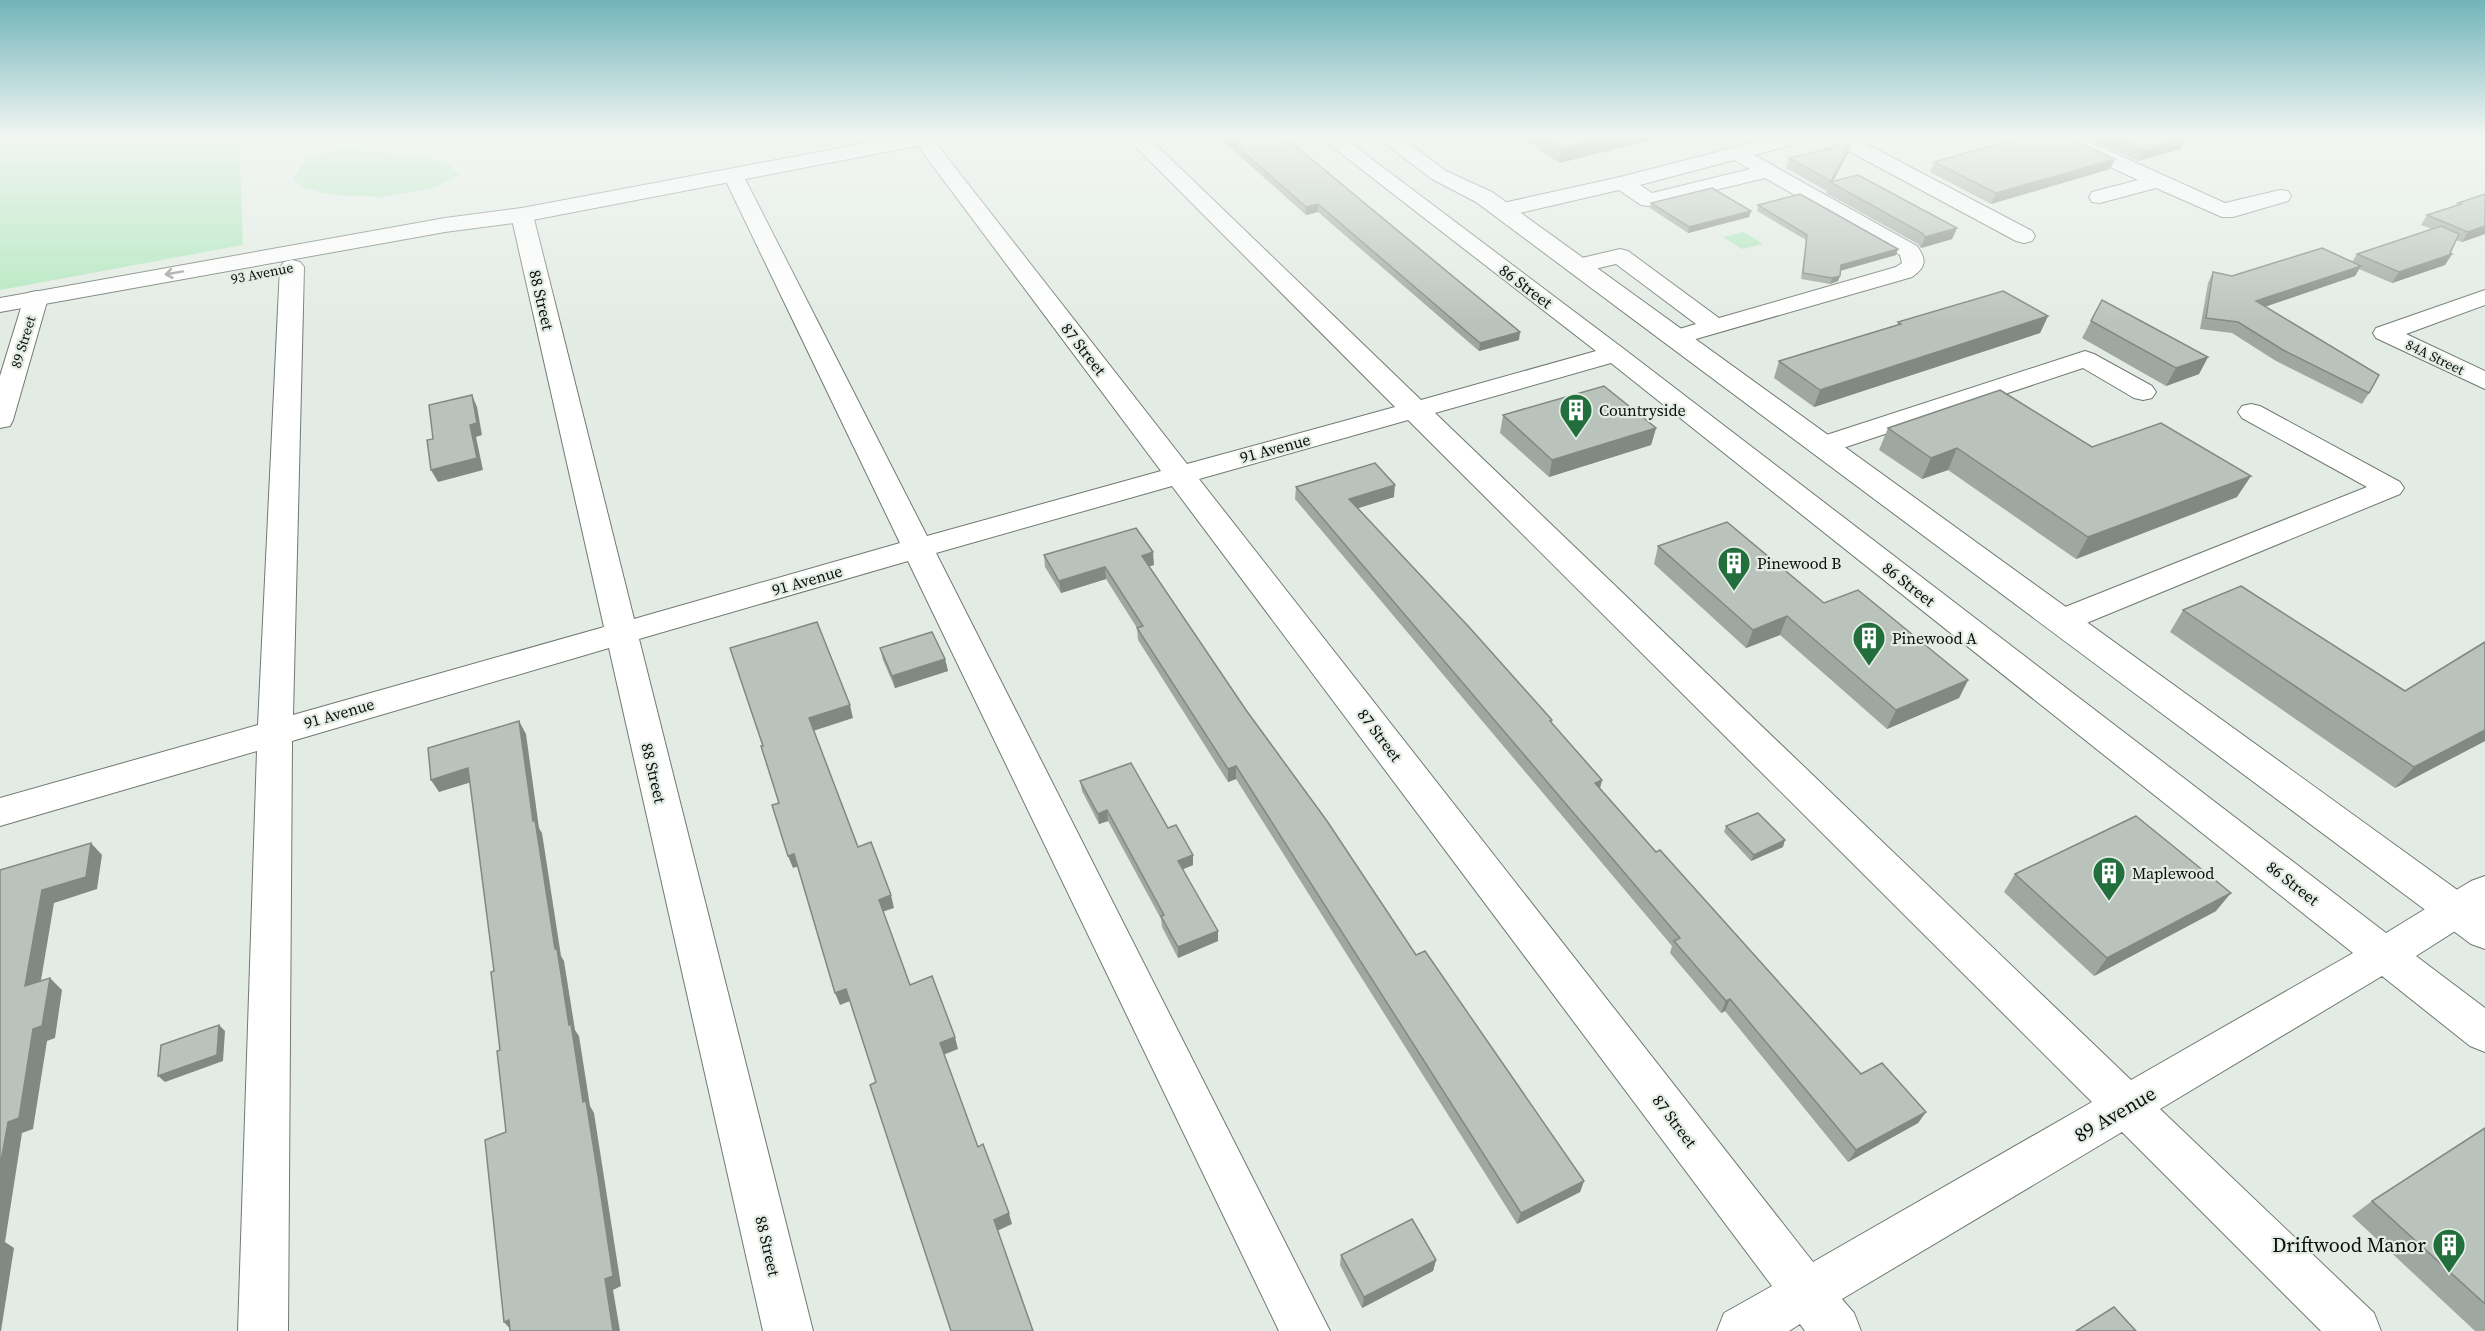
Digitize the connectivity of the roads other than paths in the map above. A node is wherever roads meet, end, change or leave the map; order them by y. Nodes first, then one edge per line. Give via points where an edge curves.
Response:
1 (601, 200) edge
2 (745, 200) edge
3 (971, 200) edge
4 (1200, 200) edge
5 (1413, 200) edge
6 (1487, 200) edge
7 (1490, 200) edge
8 (1512, 200) edge
9 (1820, 200) edge
10 (1956, 200) edge
11 (2200, 200) edge
12 (2266, 200) edge
13 (1493, 203) junction
14 (522, 215) junction
15 (2024, 236) dead end
16 (1577, 266) junction
17 (292, 267) junction
18 (2485, 297) edge
19 (0, 305) edge
20 (33, 308) junction
21 (0, 323) edge
22 (1716, 327) junction
23 (1675, 338) junction
24 (1615, 354) junction
25 (2485, 381) edge
26 (2143, 392) dead end
27 (1414, 410) junction
28 (2251, 412) dead end
29 (0, 420) edge
30 (1821, 446) junction
31 (1181, 474) junction
32 (918, 548) junction
33 (2061, 621) junction
34 (621, 633) junction
35 (275, 732) junction
36 (0, 812) edge
37 (2476, 912) edge
38 (2384, 955) junction
39 (2485, 1033) edge
40 (2125, 1107) junction
41 (1808, 1294) junction
42 (263, 1331) edge
43 (788, 1331) edge
44 (1305, 1331) edge
45 (1742, 1331) edge
46 (1836, 1331) edge
47 (2356, 1331) edge

1 - 14 street, 93 Avenue
2 - 32 street
3 - 31 street, 87 Street
4 - 27 street
5 - 24 street, 86 Street
6 - 13 street
7 - 13 street
8 - 13 street
9 - 22 street via 1909,251 1914,259 1912,266 1904,272
10 - 15 street
11 - 12 street via 2223,210
13 - 16 street
14 - 17 street, 93 Avenue
14 -> 20 street, 93 Avenue via 445,225
14 - 34 street, 88 Street
16 - 22 street via 1620,256
16 - 23 street
17 - 20 street, 93 Avenue
17 - 35 street
18 - 25 street, 84A Street via 2385,333
19 - 20 street, 93 Avenue
20 - 21 street, 93 Avenue
20 - 29 street, 89 Street
22 - 23 street
23 - 30 street
24 - 27 street, 91 Avenue
24 - 38 street, 86 Street
26 - 30 street via 2085,359
27 - 31 street, 91 Avenue
27 - 40 street
28 - 33 street via 2390,488
30 - 33 street
31 - 32 street, 91 Avenue
31 - 41 street, 87 Street
32 - 34 street, 91 Avenue
32 - 44 street
33 - 37 street
34 - 35 street, 91 Avenue
34 - 43 street, 88 Street
35 - 36 street, 91 Avenue
35 - 42 street
37 - 38 street, 89 Avenue
38 - 39 street, 86 Street
38 - 40 street, 89 Avenue
40 - 41 street, 89 Avenue
40 - 47 street
41 - 45 street, 89 Avenue
41 - 46 street, 87 Street

